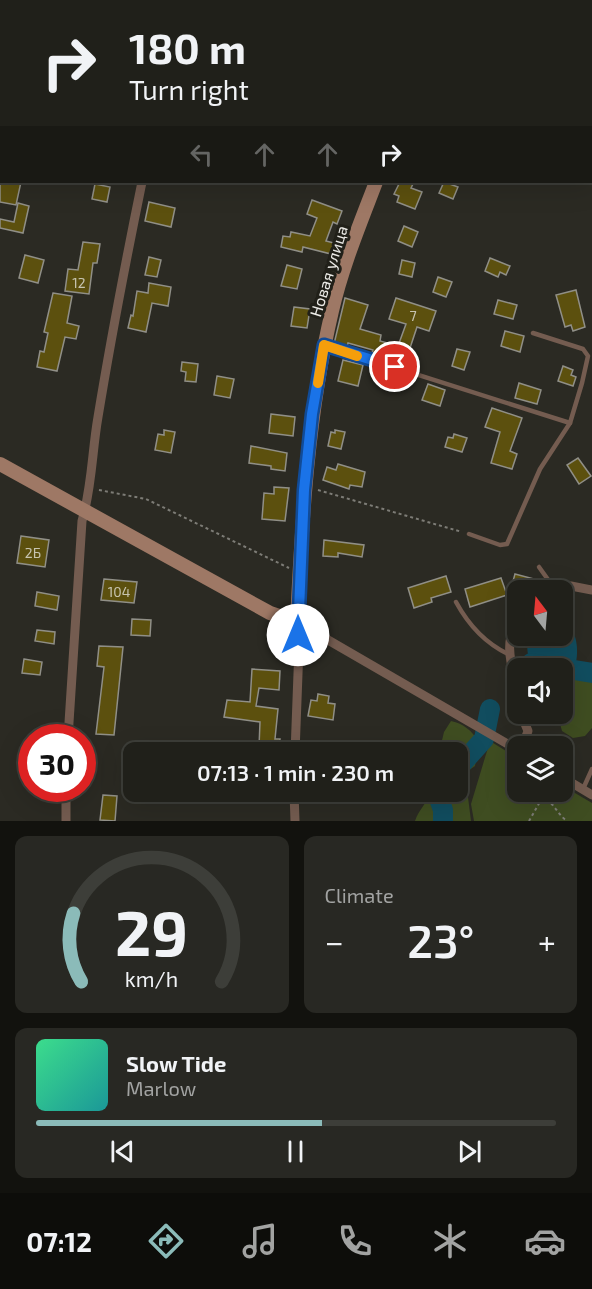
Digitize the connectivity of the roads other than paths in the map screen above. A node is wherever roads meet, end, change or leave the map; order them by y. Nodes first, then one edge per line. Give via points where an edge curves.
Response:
1 (142, 183) edge
2 (376, 183) edge
3 (533, 333) dead end
4 (324, 345) junction
5 (570, 423) junction
6 (0, 464) edge
7 (85, 511) junction
8 (469, 534) road end
9 (539, 567) dead end
10 (546, 580) edge
11 (573, 586) edge
12 (592, 590) edge
13 (456, 602) dead end
14 (297, 622) junction
15 (508, 646) edge
16 (508, 654) junction
17 (509, 658) edge
18 (69, 724) edge
19 (295, 742) edge
20 (507, 744) edge
21 (592, 769) edge
22 (573, 784) edge
23 (582, 789) junction
24 (592, 795) edge
25 (66, 802) edge
26 (294, 802) edge
27 (66, 821) edge
28 (295, 821) edge

1 - 7 street via 111,338
2 - 4 street, Новая улица via 344,271
3 - 5 lane via 587,352
4 - 5 lane
4 - 14 street, Новая улица via 304,490
5 - 8 lane via 540,469 507,544
6 - 7 street
7 - 14 street via 270,613
7 - 18 street
9 - 10 lane
11 - 12 street
13 - 16 lane via 466,622
14 - 19 street
14 - 20 street
15 - 16 street
16 - 17 street
21 - 23 lane
22 - 23 street
23 - 24 street
25 - 27 street
26 - 28 street

